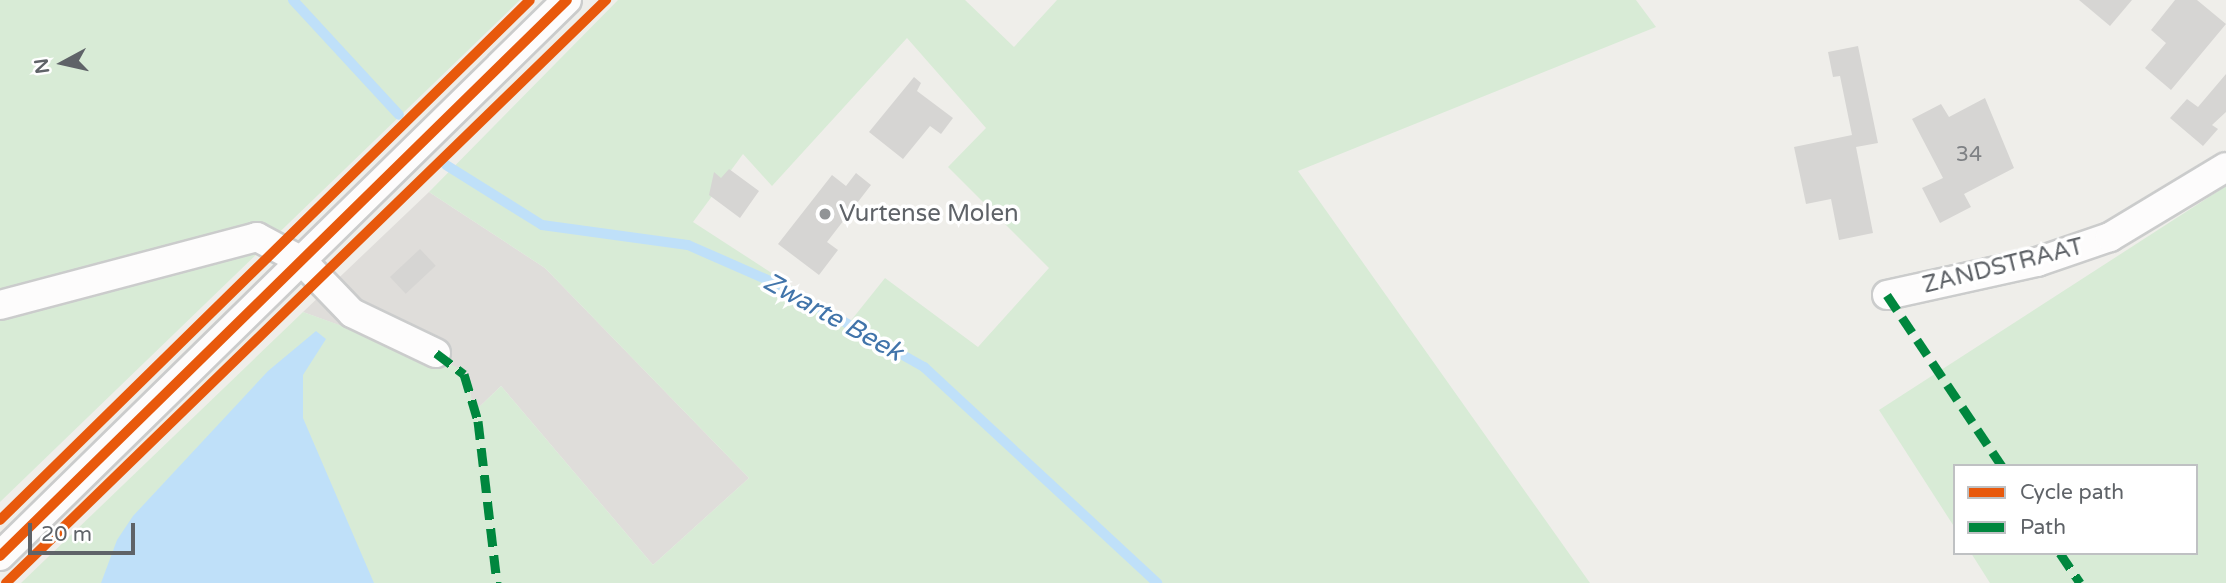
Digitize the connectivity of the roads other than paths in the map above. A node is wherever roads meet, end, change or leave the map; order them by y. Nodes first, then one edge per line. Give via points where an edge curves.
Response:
1 (567, 0) edge
2 (2226, 167) edge
3 (302, 261) junction
4 (1887, 295) dead end
5 (0, 305) edge
6 (436, 353) dead end
7 (0, 556) edge

1 - 3 street
2 - 4 street, ZANDSTRAAT via 2110,237 2037,262
3 - 5 street via 257,237
3 - 6 street via 352,313
3 - 7 street

